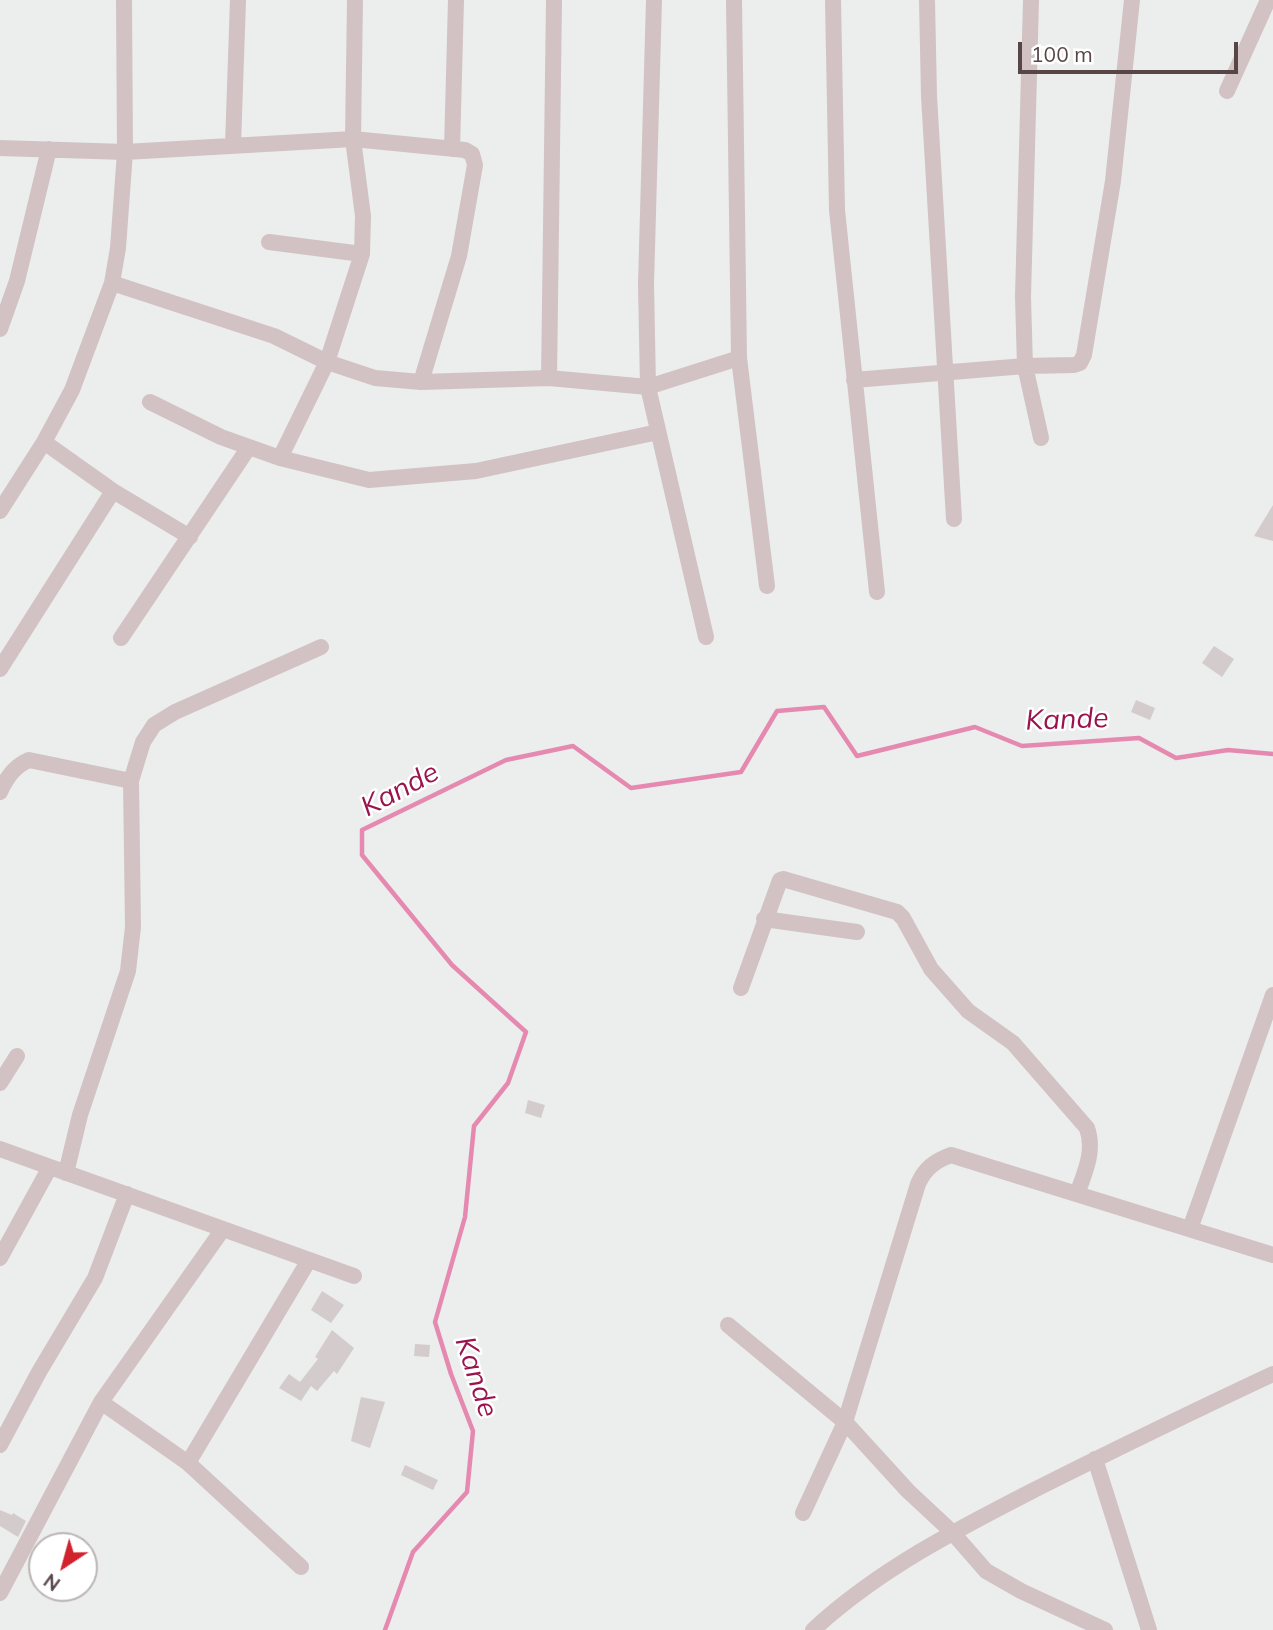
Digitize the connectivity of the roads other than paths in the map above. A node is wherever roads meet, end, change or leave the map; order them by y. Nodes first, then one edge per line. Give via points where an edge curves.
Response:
1 (124, 0) edge
2 (238, 0) edge
3 (355, 0) edge
4 (456, 0) edge
5 (554, 0) edge
6 (654, 0) edge
7 (734, 0) edge
8 (833, 0) edge
9 (927, 0) edge
10 (1031, 0) edge
11 (1132, 0) edge
12 (1268, 0) edge
13 (1227, 91) dead end
14 (353, 139) junction
15 (233, 145) junction
16 (0, 148) edge
17 (49, 149) junction
18 (452, 149) junction
19 (125, 152) junction
20 (269, 242) dead end
21 (362, 254) junction
22 (112, 283) junction
23 (0, 328) edge
24 (739, 358) junction
25 (327, 362) junction
26 (1025, 366) junction
27 (947, 373) junction
28 (549, 378) junction
29 (854, 380) junction
30 (421, 382) junction
31 (648, 387) junction
32 (150, 402) dead end
33 (658, 432) junction
34 (1041, 438) dead end
35 (44, 442) junction
36 (248, 447) junction
37 (280, 458) junction
38 (113, 491) junction
39 (0, 511) edge
40 (954, 519) dead end
41 (190, 537) junction
42 (767, 586) dead end
43 (877, 592) dead end
44 (706, 637) dead end
45 (121, 638) dead end
46 (321, 648) dead end
47 (0, 668) edge
48 (131, 781) junction
49 (0, 792) edge
50 (764, 919) junction
51 (857, 932) dead end
52 (741, 988) dead end
53 (1273, 995) edge
54 (17, 1056) dead end
55 (0, 1083) edge
56 (0, 1149) edge
57 (50, 1167) junction
58 (66, 1173) junction
59 (127, 1194) junction
60 (1077, 1194) junction
61 (223, 1229) junction
62 (1190, 1229) junction
63 (1273, 1255) edge
64 (0, 1258) edge
65 (309, 1260) junction
66 (354, 1276) dead end
67 (729, 1325) dead end
68 (1273, 1374) edge
69 (102, 1402) junction
70 (845, 1422) junction
71 (0, 1445) edge
72 (1095, 1459) junction
73 (188, 1463) junction
74 (803, 1513) dead end
75 (952, 1532) junction
76 (302, 1567) dead end
77 (0, 1593) edge
78 (813, 1630) edge
79 (1105, 1630) edge
80 (1149, 1630) edge

1 - 19 street
2 - 15 street
3 - 14 street
4 - 18 street
5 - 28 street
6 - 31 street via 646,284
7 - 24 street
8 - 29 street via 837,210
9 - 27 street
10 - 26 street
11 - 26 street via 1113,181 1084,355 1074,365
12 - 13 street
14 - 15 street
14 - 18 street
14 - 21 street via 363,216
15 - 19 street
16 - 17 street
17 - 19 street
17 - 23 street via 17,281
18 - 30 street via 465,150 475,165 459,256
19 - 22 street
20 - 21 street
21 - 25 street
22 - 25 street via 274,336
22 - 35 street via 72,390
24 - 31 street
24 - 42 street
25 - 30 street via 375,377
25 - 37 street
26 - 27 street
26 - 34 street
27 - 29 street
27 - 40 street
28 - 30 street
28 - 31 street
29 - 43 street
31 - 33 street
32 - 36 street
33 - 37 street via 476,471 421,477 369,480
33 - 44 street
35 - 38 street
35 - 39 street
36 - 37 street
36 - 41 street
38 - 41 street
38 - 47 street
41 - 45 street
46 - 48 street via 154,725 143,742
48 - 49 street via 29,761 19,764
48 - 58 street via 133,926 128,971 80,1115
50 - 51 street
50 - 52 street
50 - 60 street via 783,879 897,912 940,980 968,1011 1013,1043 1087,1128 1090,1157
53 - 62 street
54 - 55 street
56 - 57 street
57 - 58 street
57 - 64 street
58 - 59 street
59 - 61 street
59 - 71 street via 95,1278
60 - 62 street
60 - 70 street via 951,1154 934,1161 918,1184
61 - 65 street
61 - 69 street
62 - 63 street
65 - 66 street
65 - 73 street
67 - 70 street
68 - 72 street
69 - 73 street
69 - 77 street
70 - 74 street
70 - 75 street
72 - 75 street
72 - 80 street
73 - 76 street
75 - 78 street via 861,1590
75 - 79 street via 986,1572

